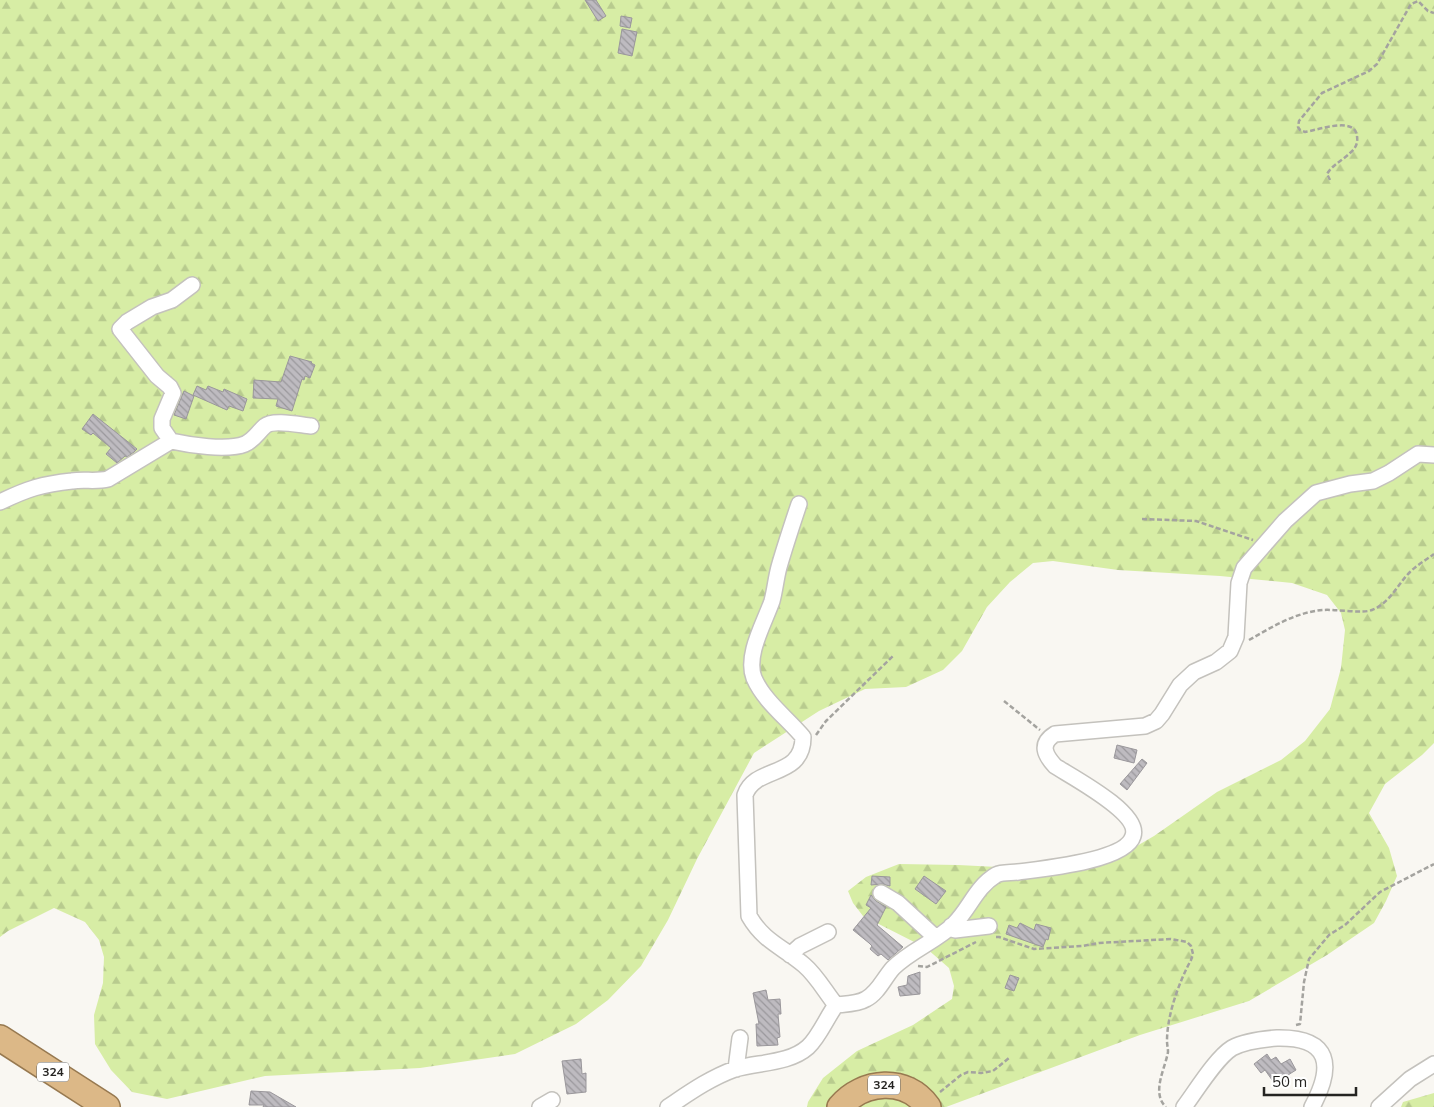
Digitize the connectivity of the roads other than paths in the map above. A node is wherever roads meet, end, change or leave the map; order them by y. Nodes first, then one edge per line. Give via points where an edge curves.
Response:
1 (192, 285) dead end
2 (311, 426) dead end
3 (171, 441) junction
4 (1434, 455) edge
5 (0, 502) edge
6 (800, 504) dead end
7 (881, 893) dead end
8 (951, 926) junction
9 (828, 932) dead end
10 (990, 932) road end
11 (936, 937) junction
12 (790, 955) junction
13 (836, 1005) junction
14 (0, 1038) edge
15 (740, 1038) dead end
16 (1434, 1064) edge
17 (736, 1069) junction
18 (927, 1106) edge
19 (107, 1107) edge
20 (668, 1107) edge
21 (840, 1107) edge
22 (1184, 1107) edge
23 (1312, 1107) edge
24 (1379, 1107) edge

1 - 3 street via 172,300 126,322 120,329 173,393 162,419 162,428
2 - 3 street via 276,422 266,425 246,444 237,446
3 - 5 street via 108,479 49,483
4 - 8 street via 1418,454 1373,481 1316,493 1286,521 1244,568 1239,583 1236,637 1230,651 1194,672 1180,685 1162,714 1151,724 1050,737 1045,748 1046,756 1055,766 1122,811 1133,826 1133,838 1118,850 1089,862 998,873 985,882
6 - 12 street via 752,658 753,676 762,694 803,737 803,747 792,764 752,783 745,795 749,916 764,937
7 - 11 street via 898,903
8 - 10 street via 956,930
8 - 11 street
9 - 12 street via 800,946
11 - 13 street via 900,963 865,1000
12 - 13 street via 805,966
13 - 17 street via 814,1040 803,1050 781,1059
14 - 19 highway, 324
15 - 17 street
16 - 24 street
17 - 20 street via 708,1080
18 - 21 highway, 324 via 910,1092 885,1085 858,1091
22 - 23 street via 1214,1066 1232,1048 1253,1041 1288,1038 1304,1040 1316,1046 1323,1055 1325,1075

